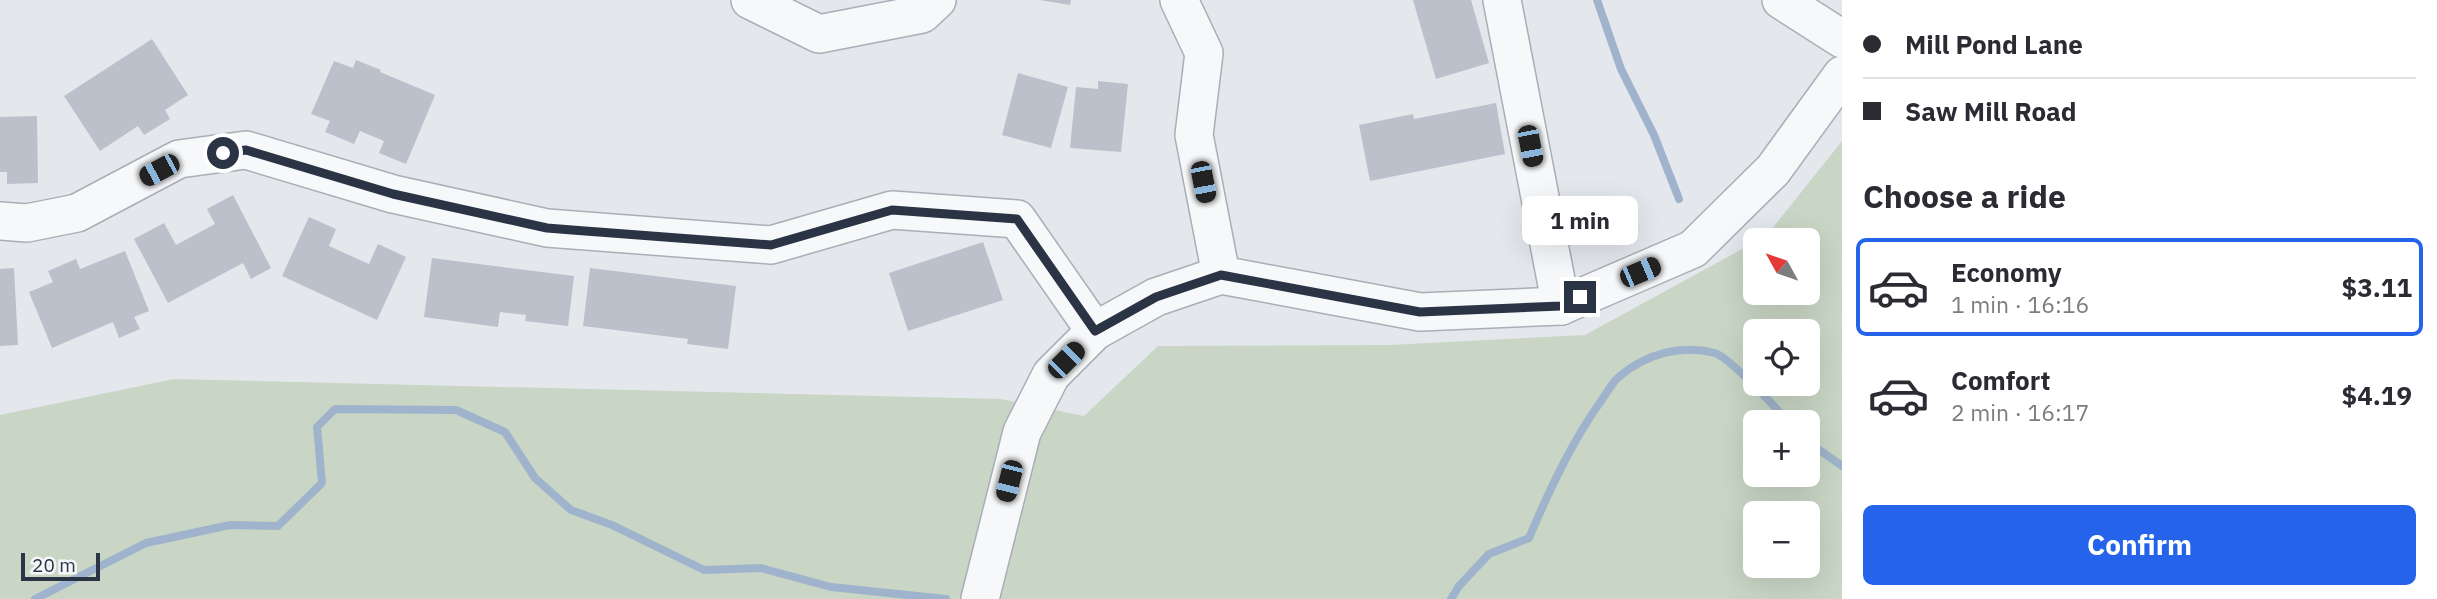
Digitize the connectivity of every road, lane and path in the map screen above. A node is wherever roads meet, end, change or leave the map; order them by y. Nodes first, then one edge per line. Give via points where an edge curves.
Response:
1 (750, 0) edge
2 (937, 0) edge
3 (1179, 0) edge
4 (1502, 0) edge
5 (1781, 0) edge
6 (1842, 39) edge
7 (1842, 75) edge
8 (0, 221) edge
9 (1221, 275) junction
10 (1561, 306) junction
11 (1095, 331) junction
12 (982, 589) edge

1 - 2 street via 819,34 922,14
3 - 9 street via 1205,53 1194,135
4 - 10 street
5 - 6 street
7 - 10 street via 1773,170 1693,249
8 - 11 street via 27,223 77,213 179,159 246,150 393,194 547,228 771,245 892,210 1017,219
9 - 10 street via 1420,312
9 - 11 street via 1156,297
11 - 12 street via 1051,375 1022,432

